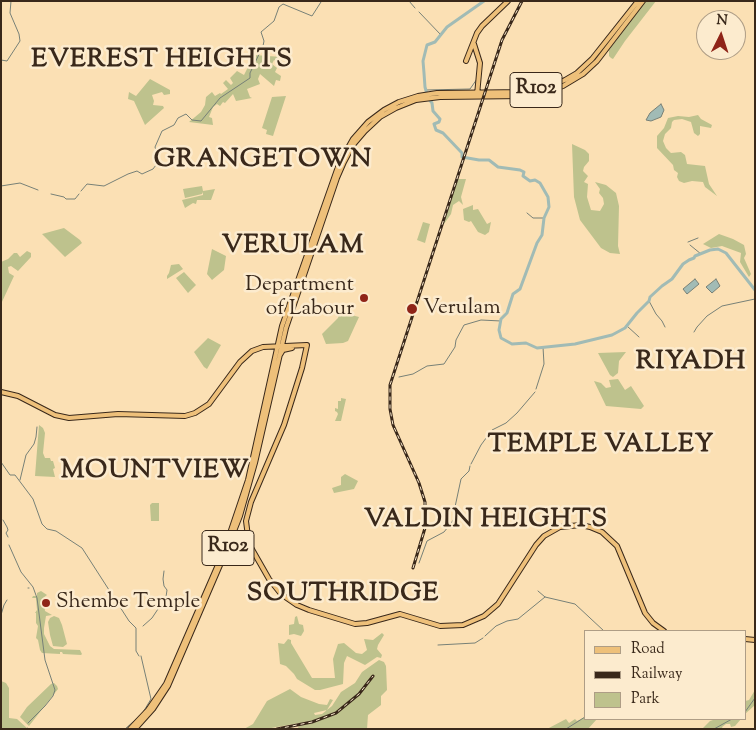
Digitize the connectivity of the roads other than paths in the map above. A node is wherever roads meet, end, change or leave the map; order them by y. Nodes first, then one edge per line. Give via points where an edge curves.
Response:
1 (508, 1) edge
2 (638, 1) edge
3 (643, 1) edge
4 (474, 44) junction
5 (601, 52) junction
6 (466, 61) dead end
7 (478, 83) junction
8 (466, 92) junction
9 (487, 92) junction
10 (477, 94) junction
11 (417, 98) junction
12 (280, 340) junction
13 (307, 346) junction
14 (262, 347) junction
15 (291, 347) junction
16 (269, 348) junction
17 (278, 348) junction
18 (299, 348) junction
19 (305, 355) junction
20 (246, 356) junction
21 (274, 356) junction
22 (277, 362) junction
23 (1, 392) edge
24 (663, 630) edge
25 (130, 729) edge
26 (135, 729) edge

1 - 4 main road via 482,26
2 - 5 main road, R102
3 - 5 main road, R102
4 - 6 main road
4 - 7 main road via 480,62
5 - 9 main road, R102 via 577,73 552,86 526,92
5 - 10 main road, R102 via 578,78 553,90 524,96
7 - 8 main road
7 - 9 main road via 480,89
7 - 10 main road
8 - 10 main road, R102
8 - 11 main road, R102 via 445,92
9 - 10 main road, R102
10 - 11 main road, R102
11 - 12 main road, R102 via 377,120 350,150 337,178
12 - 14 main road
12 - 15 main road
12 - 17 main road, R102
13 - 15 main road
13 - 18 main road
13 - 19 main road
14 - 17 main road
14 - 20 main road
15 - 17 main road
15 - 18 main road
15 - 22 main road via 282,351
16 - 17 main road
16 - 20 main road
16 - 21 main road
17 - 21 main road, R102
17 - 22 main road, R102
18 - 19 main road
19 - 24 main road via 284,425 246,521 249,544 269,580 282,594 308,610 355,624 400,614 440,626 467,624 498,604 544,536 560,527 582,525 602,532 616,546 645,613
20 - 23 main road via 209,404 186,416 118,414 69,418
21 - 25 main road, R102 via 248,480 224,551 166,684
22 - 26 main road, R102 via 255,463 228,549 168,686 154,709

